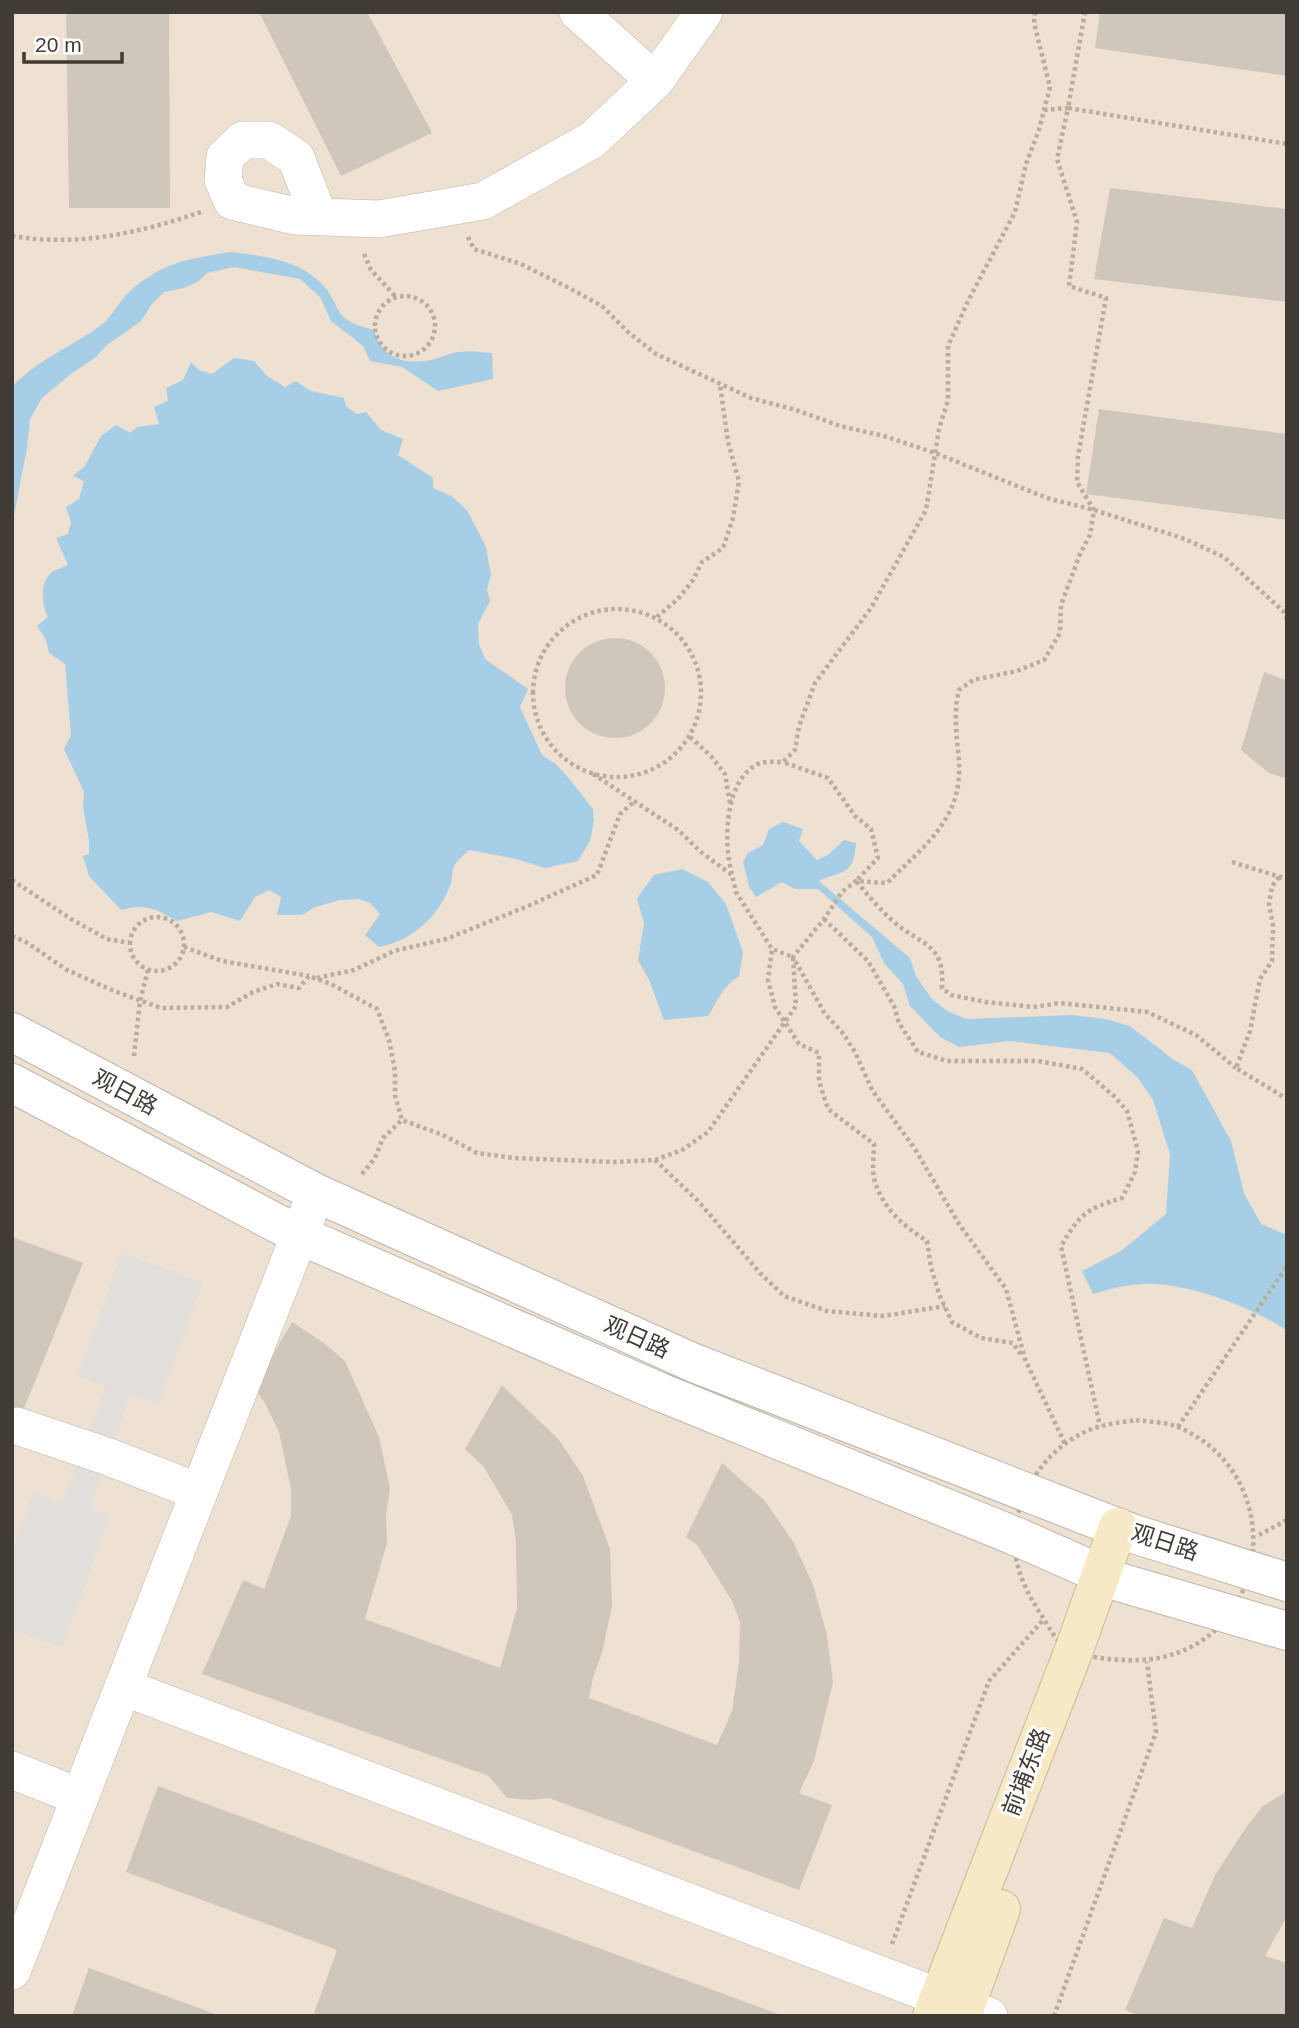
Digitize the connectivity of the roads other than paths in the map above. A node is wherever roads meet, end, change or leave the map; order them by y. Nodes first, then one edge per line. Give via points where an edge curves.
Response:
1 (578, 12) edge
2 (704, 12) edge
3 (655, 80) junction
4 (333, 218) junction
5 (12, 1032) edge
6 (12, 1083) edge
7 (316, 1193) junction
8 (299, 1235) junction
9 (17, 1426) dead end
10 (199, 1492) junction
11 (1126, 1530) junction
12 (1110, 1578) junction
13 (1287, 1582) edge
14 (1287, 1631) edge
15 (123, 1687) junction
16 (12, 1770) edge
17 (80, 1797) junction
18 (12, 1971) edge
19 (957, 2010) edge

1 - 3 street
2 - 3 street
3 - 4 street via 592,141 483,201 379,219
4 - 4 street via 295,216 232,201 223,180 225,157 243,141 270,141 296,158
5 - 7 street, 观日路
6 - 8 street, 观日路
7 - 8 street
7 - 11 street, 观日路 via 694,1363
8 - 10 street
8 - 12 street, 观日路 via 660,1392
9 - 10 street
10 - 15 street
11 - 12 main road, 前埔东路
11 - 13 street, 观日路
12 - 14 street, 观日路
12 - 19 main road, 前埔东路
15 - 17 street
15 - 19 street via 881,1975
16 - 17 street
17 - 18 street

